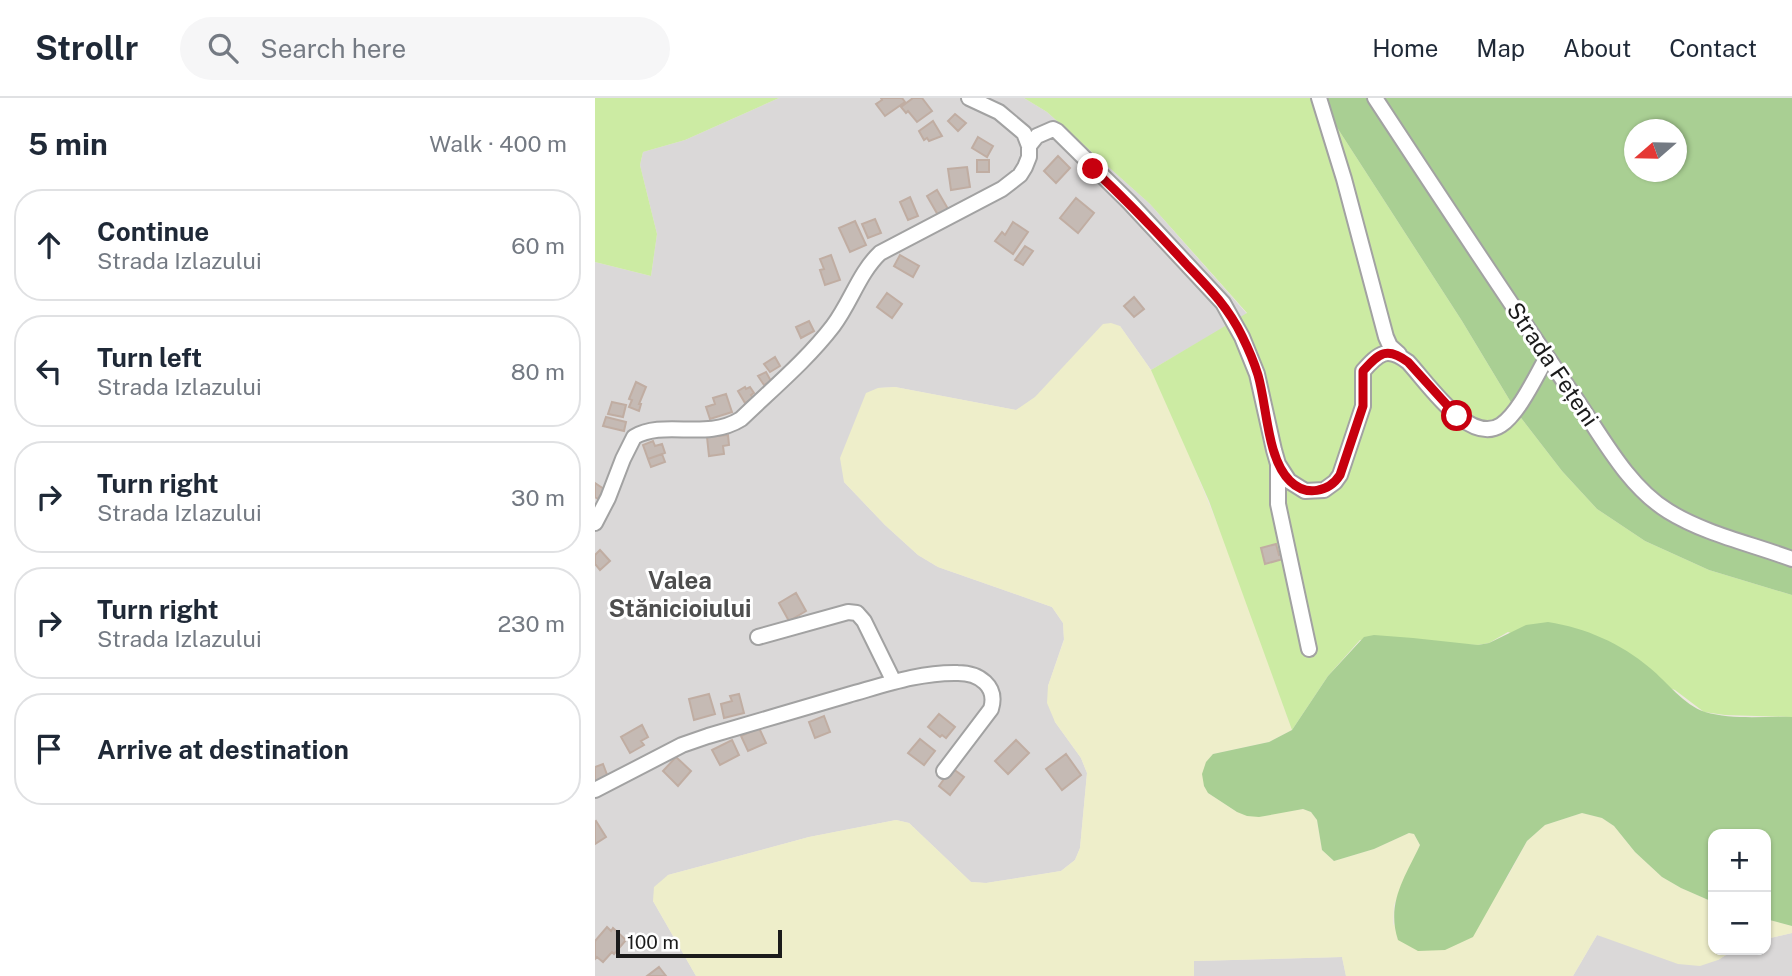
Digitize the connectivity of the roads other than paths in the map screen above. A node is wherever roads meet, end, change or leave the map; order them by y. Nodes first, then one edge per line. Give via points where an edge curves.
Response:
1 (969, 98) edge
2 (1319, 98) edge
3 (1375, 98) edge
4 (1028, 146) junction
5 (1399, 355) junction
6 (1547, 357) junction
7 (1278, 464) junction
8 (595, 523) edge
9 (1792, 559) edge
10 (758, 637) dead end
11 (1309, 649) dead end
12 (894, 682) junction
13 (944, 771) dead end
14 (595, 790) edge

1 - 4 street via 1013,122
2 - 5 street via 1386,338
3 - 6 street, Strada Fețeni
4 - 7 street via 1042,132 1057,131 1223,303 1258,374
4 - 8 street via 1025,167 1012,182 893,244 871,261 824,338 741,419 716,430 653,430 634,437
5 - 6 street via 1457,416 1480,429 1500,426
5 - 7 street via 1378,355 1363,371 1363,406 1335,482 1324,490 1305,491 1289,481
6 - 9 street, Strada Fețeni via 1647,495 1669,512
7 - 11 street via 1279,504
10 - 12 street via 857,613
12 - 13 street via 960,672 985,681 992,690 991,709
12 - 14 street via 682,745

